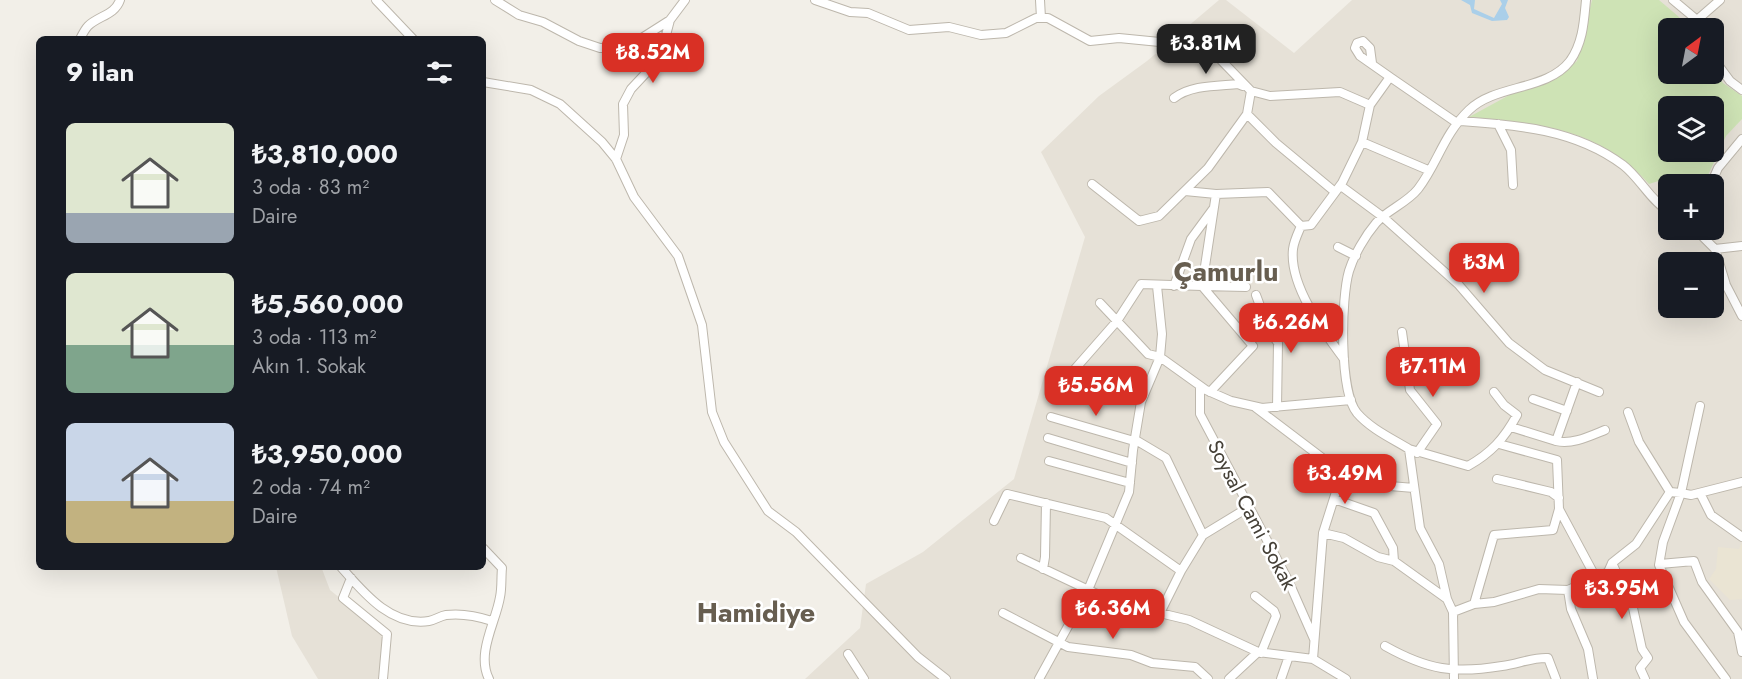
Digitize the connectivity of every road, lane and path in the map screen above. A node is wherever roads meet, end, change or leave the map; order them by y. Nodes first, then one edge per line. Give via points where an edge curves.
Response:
1 (120, 0) edge
2 (376, 0) edge
3 (495, 0) edge
4 (685, 0) edge
5 (815, 0) edge
6 (1040, 0) edge
7 (1586, 0) edge
8 (1673, 0) edge
9 (1720, 0) edge
10 (1041, 18) junction
11 (1695, 18) edge
12 (1699, 18) edge
13 (670, 20) junction
14 (82, 36) edge
15 (410, 36) edge
16 (1372, 63) dead end
17 (1724, 73) edge
18 (1389, 77) junction
19 (486, 82) edge
20 (1244, 86) junction
21 (1741, 87) edge
22 (1251, 91) junction
23 (1174, 98) dead end
24 (1370, 105) junction
25 (1247, 114) junction
26 (1459, 122) junction
27 (1498, 124) junction
28 (1742, 139) edge
29 (1362, 142) junction
30 (616, 159) junction
31 (1428, 170) junction
32 (1715, 174) edge
33 (1092, 184) dead end
34 (1513, 185) dead end
35 (1338, 189) junction
36 (1185, 191) junction
37 (1216, 194) junction
38 (1658, 203) edge
39 (1214, 208) junction
40 (1383, 217) junction
41 (1301, 226) junction
42 (1705, 240) edge
43 (1742, 246) edge
44 (1338, 247) dead end
45 (1714, 249) junction
46 (1356, 256) junction
47 (1157, 286) junction
48 (1174, 286) junction
49 (1202, 286) junction
50 (1246, 287) dead end
51 (1256, 295) dead end
52 (1100, 303) dead end
53 (1309, 306) junction
54 (1742, 316) edge
55 (1117, 321) junction
56 (1269, 330) junction
57 (1402, 332) dead end
58 (1160, 357) junction
59 (1344, 360) junction
60 (1577, 382) junction
61 (1200, 386) junction
62 (1210, 392) junction
63 (1494, 392) dead end
64 (1599, 392) dead end
65 (1142, 399) junction
66 (1533, 399) dead end
67 (1351, 400) junction
68 (1253, 406) junction
69 (1700, 406) dead end
70 (1277, 407) junction
71 (1567, 411) junction
72 (1628, 412) dead end
73 (1050, 417) dead end
74 (1511, 427) junction
75 (1605, 430) dead end
76 (1048, 438) dead end
77 (1134, 440) junction
78 (1556, 441) junction
79 (1499, 444) junction
80 (1413, 451) junction
81 (1049, 461) dead end
82 (1132, 463) junction
83 (1342, 473) junction
84 (1497, 478) dead end
85 (1742, 482) edge
86 (1130, 483) junction
87 (1414, 488) junction
88 (1670, 492) junction
89 (1681, 493) junction
90 (1700, 493) junction
91 (1559, 498) junction
92 (1334, 499) junction
93 (1046, 503) junction
94 (1249, 507) junction
95 (1558, 509) junction
96 (994, 521) dead end
97 (1116, 522) junction
98 (1323, 533) junction
99 (1203, 535) junction
100 (1742, 537) edge
101 (486, 551) edge
102 (1021, 558) dead end
103 (1394, 561) junction
104 (1612, 563) junction
105 (1660, 564) junction
106 (1043, 568) junction
107 (344, 570) edge
108 (1181, 570) junction
109 (1406, 577) dead end
110 (1418, 577) junction
111 (351, 578) junction
112 (1596, 578) junction
113 (1088, 590) junction
114 (1568, 590) junction
115 (1255, 596) dead end
116 (1447, 599) junction
117 (1474, 604) junction
118 (1453, 612) junction
119 (1004, 613) dead end
120 (1160, 613) junction
121 (492, 621) junction
122 (1315, 641) junction
123 (1059, 643) junction
124 (1386, 646) dead end
125 (1742, 652) edge
126 (1260, 653) junction
127 (848, 654) dead end
128 (1289, 656) junction
129 (1313, 659) junction
130 (1454, 675) edge
131 (383, 679) edge
132 (489, 679) edge
133 (864, 679) edge
134 (946, 679) edge
135 (1038, 679) edge
136 (1208, 679) edge
137 (1229, 679) edge
138 (1281, 679) edge
139 (1346, 679) edge
140 (1556, 679) edge
141 (1593, 679) edge
142 (1645, 679) edge
143 (1726, 679) edge

1 - 14 street via 104,17 89,25
2 - 15 street
3 - 13 street via 519,15 600,48 626,48
4 - 13 street
5 - 10 street via 909,30 950,27 981,35 1006,33
6 - 10 street
7 - 26 street via 1579,43 1569,61 1554,74 1470,109
8 - 11 street
9 - 12 street
10 - 20 street via 1090,41 1119,38 1180,44 1200,50 1219,58
13 - 30 street via 660,58 631,89 623,104 624,135
16 - 18 street
17 - 21 street
18 - 24 street
18 - 26 street
19 - 30 street via 531,90 560,104 602,141
20 - 22 street
20 - 23 street via 1193,89
22 - 24 street via 1270,96 1340,92
22 - 25 street
24 - 29 street
25 - 35 street via 1276,143
25 - 36 street via 1208,168
26 - 27 street
26 - 31 street via 1448,132
27 - 34 street via 1511,150
27 - 38 street via 1562,134 1602,151 1638,178
28 - 32 street
29 - 31 street
29 - 35 street
30 - 134 street via 634,197 678,256 702,325 712,412 724,442 768,511 795,532 918,657
31 - 40 street via 1417,190
33 - 36 street via 1139,221 1159,216
35 - 40 street
35 - 41 street via 1311,225
36 - 37 street
37 - 39 street
37 - 41 street via 1268,192
39 - 48 street via 1191,239
39 - 49 street
40 - 46 street
40 - 60 street via 1458,284 1509,343 1545,370
41 - 53 street via 1293,247 1293,264
42 - 45 street
43 - 45 street
44 - 46 street
45 - 54 street
46 - 59 street via 1347,285
47 - 48 street
47 - 55 street via 1137,286
47 - 58 street
48 - 49 street
49 - 50 street
49 - 62 street via 1253,346
51 - 56 street
52 - 55 street
53 - 56 street
53 - 59 street
55 - 58 street via 1148,354
55 - 65 street via 1074,370
56 - 70 street via 1278,343
57 - 80 street via 1410,390 1437,424
58 - 61 street
58 - 65 street
59 - 67 street
60 - 64 street
60 - 71 street
61 - 62 street
61 - 94 street, Soysal Cami Sokak via 1200,414
62 - 68 street
63 - 74 street via 1517,416
65 - 77 street
66 - 71 street
67 - 70 street
67 - 80 street via 1356,412 1378,431
68 - 70 street
68 - 83 street
69 - 89 street
71 - 78 street
72 - 88 street via 1639,442
73 - 77 street
74 - 78 street
74 - 79 street
75 - 78 street via 1564,443
76 - 82 street
77 - 82 street
77 - 99 street via 1166,458
79 - 80 street via 1468,466
79 - 91 street via 1557,460
80 - 87 street
81 - 86 street
82 - 86 street
83 - 87 street
83 - 92 street
84 - 91 street via 1551,492
85 - 90 street
86 - 97 street
87 - 116 street via 1420,528 1439,564
88 - 89 street
88 - 104 street via 1636,543
89 - 90 street
89 - 105 street via 1663,542
90 - 100 street via 1711,515
91 - 95 street
92 - 98 street
92 - 103 street via 1374,513 1393,548
93 - 96 street via 1007,494
93 - 97 street
93 - 106 street
94 - 99 street
94 - 122 street, Soysal Cami Sokak
95 - 112 street
95 - 117 street via 1553,530 1494,535
97 - 108 street
97 - 113 street
98 - 103 street via 1344,538 1378,557
98 - 122 street
99 - 108 street
101 - 121 street via 502,568 500,598
102 - 106 street
103 - 110 street
104 - 112 street via 1608,572
104 - 142 street via 1633,608 1642,649 1648,658 1640,668
105 - 125 street via 1694,561 1702,582 1738,632
105 - 143 street via 1684,622
106 - 113 street
107 - 111 street
108 - 120 street
109 - 110 street
110 - 116 street
111 - 121 street via 386,612 404,618 428,621 445,615 468,615
111 - 131 street via 343,598 387,634
112 - 114 street
113 - 120 street via 1131,607
113 - 123 street
114 - 117 street via 1539,589
114 - 141 street via 1571,609 1588,650
115 - 126 street via 1276,616
116 - 118 street
117 - 118 street
118 - 130 street
119 - 123 street
120 - 126 street via 1189,621
121 - 132 street via 485,655
122 - 129 street
123 - 135 street
123 - 136 street via 1131,655 1152,663 1195,667
124 - 130 street via 1418,663
126 - 128 street
126 - 137 street
127 - 133 street
128 - 129 street
128 - 138 street
129 - 139 street
130 - 140 street via 1548,658

